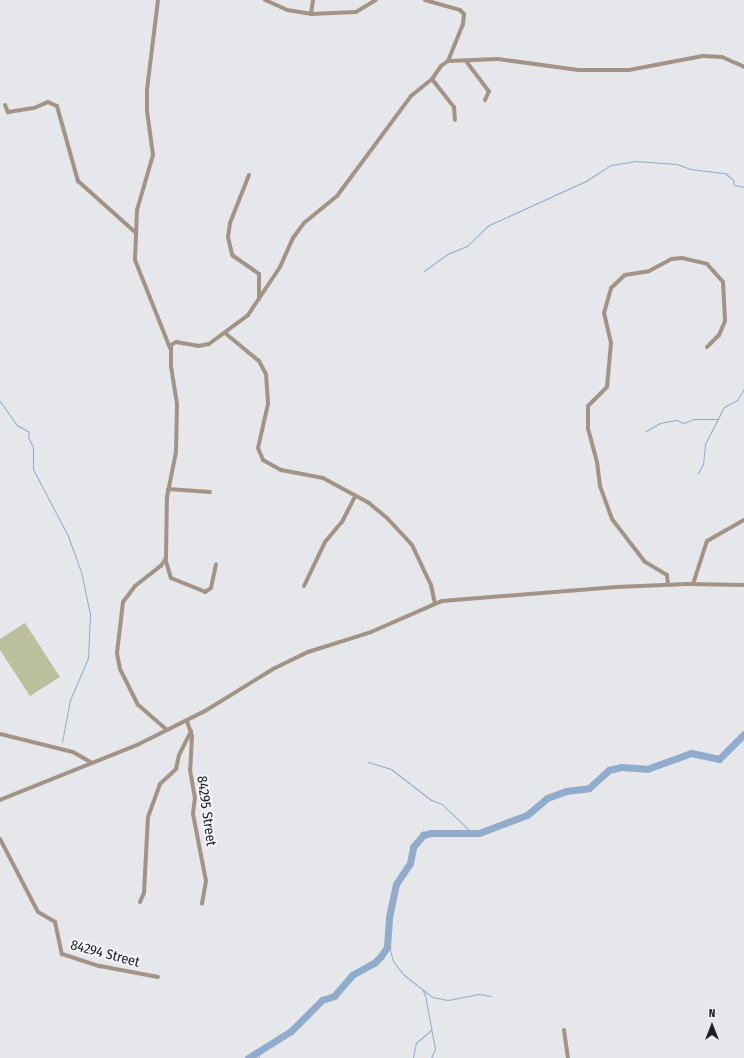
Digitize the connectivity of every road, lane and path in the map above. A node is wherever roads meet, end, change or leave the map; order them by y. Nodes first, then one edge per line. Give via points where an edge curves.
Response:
1 (158, 0) edge
2 (266, 0) edge
3 (313, 0) edge
4 (376, 0) edge
5 (425, 0) edge
6 (311, 14) junction
7 (448, 61) junction
8 (466, 61) junction
9 (744, 67) edge
10 (432, 79) junction
11 (486, 100) dead end
12 (5, 105) dead end
13 (455, 120) dead end
14 (249, 176) dead end
15 (135, 232) junction
16 (259, 299) junction
17 (225, 333) junction
18 (707, 347) dead end
19 (170, 351) junction
20 (168, 490) junction
21 (210, 492) dead end
22 (356, 496) junction
23 (744, 520) edge
24 (166, 561) junction
25 (216, 565) dead end
26 (668, 584) junction
27 (693, 584) junction
28 (744, 585) edge
29 (304, 586) dead end
30 (435, 604) junction
31 (187, 721) junction
32 (167, 730) junction
33 (192, 731) junction
34 (0, 734) edge
35 (92, 763) junction
36 (0, 800) edge
37 (0, 839) edge
38 (140, 902) dead end
39 (202, 904) dead end
40 (158, 977) dead end
41 (564, 1030) dead end
42 (568, 1058) edge

1 - 15 street via 147,90 153,155 140,198
2 - 6 street via 287,10
3 - 6 street
4 - 6 street via 356,12
5 - 7 street via 460,10 464,14 463,24
7 - 8 street
7 - 10 street
8 - 9 street via 498,59 578,70 629,70 703,56 722,57
8 - 11 street via 490,91
10 - 13 street via 454,107
10 - 16 street via 411,96 337,196 304,223
12 - 15 street via 8,112 34,108 48,102 57,106 78,181
14 - 16 street via 228,237 232,255 259,274
15 - 19 street via 138,270 168,338
16 - 17 street via 248,315
17 - 19 street via 202,346 174,343
17 - 22 street via 259,361 266,374 268,404 258,448 263,460 281,470 323,478
18 - 26 street via 719,335 725,321 723,282 707,264 682,258 672,259 649,271 625,275 611,288 604,313 611,343 607,387 588,406 588,429 597,462 600,486 612,519 645,562 667,575
19 - 20 street via 176,404 176,452
20 - 21 street
20 - 24 street
22 - 29 street via 342,522 325,542
22 - 30 street via 369,503 408,538 431,585
23 - 27 street via 707,541
24 - 25 street via 171,578 205,592 211,588
24 - 32 street via 125,597 120,613 117,653 120,669 138,705
26 - 27 street
26 - 30 street via 451,599
27 - 28 street
30 - 31 street via 371,632 308,652
31 - 32 street
31 - 33 street, 84295 Street
32 - 35 street
33 - 38 street via 179,755 176,769 160,784 148,817 144,893
33 - 39 street, 84295 Street via 190,765 195,797 193,814 206,881
34 - 35 street via 73,752
35 - 36 street
37 - 40 street, 84294 Street via 38,912 50,917 56,925 62,954 100,966
41 - 42 street

